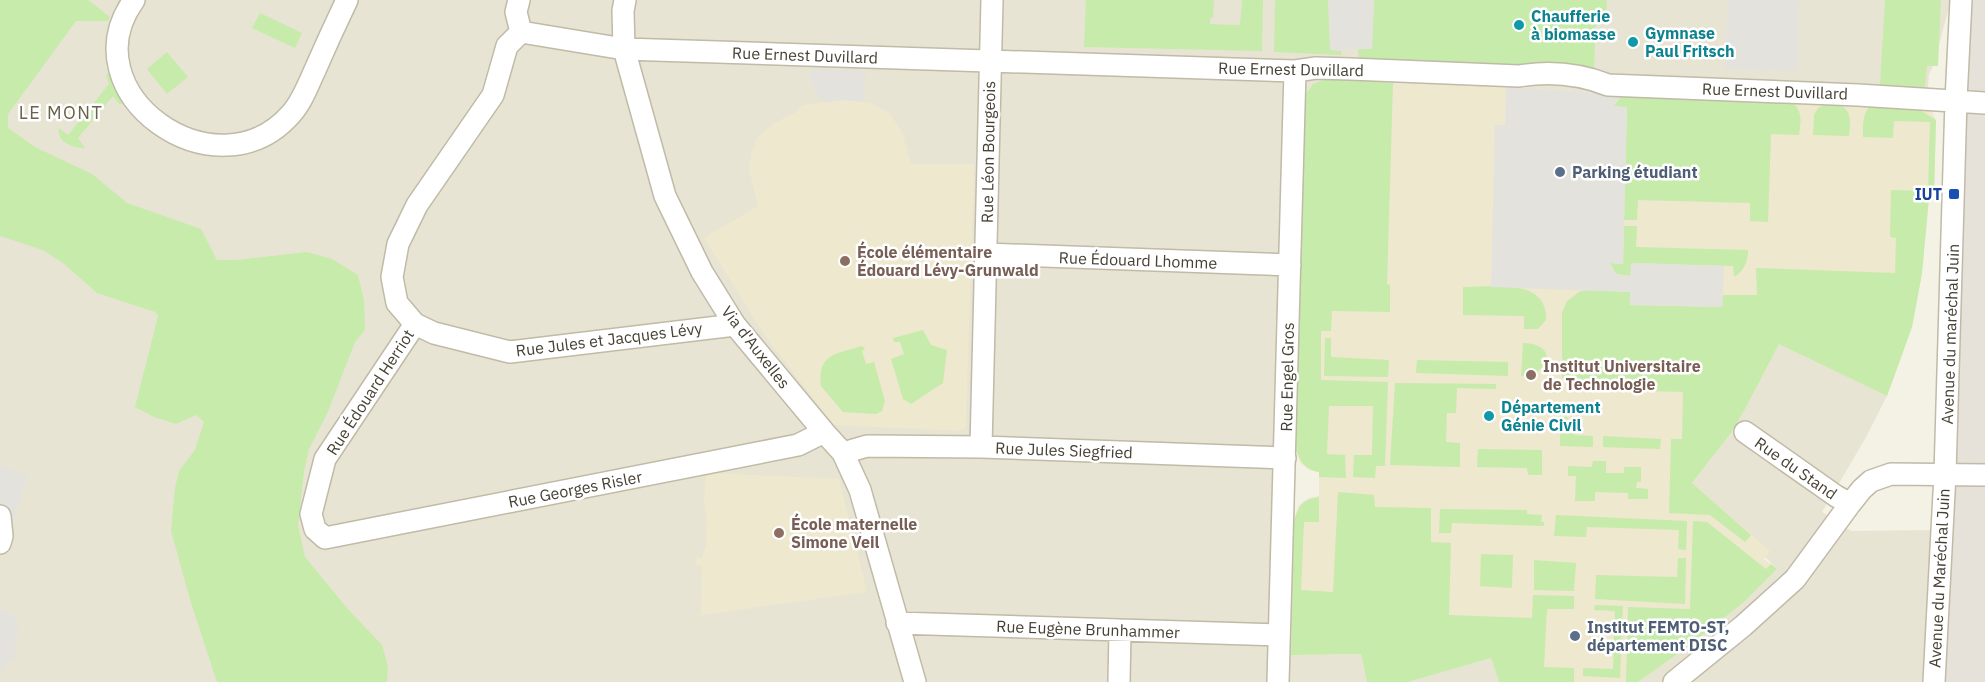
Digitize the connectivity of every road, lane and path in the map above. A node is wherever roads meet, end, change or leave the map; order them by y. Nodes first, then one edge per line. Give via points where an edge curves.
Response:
1 (134, 0) edge
2 (347, 0) edge
3 (519, 0) edge
4 (625, 0) edge
5 (992, 0) edge
6 (1961, 0) edge
7 (521, 32) junction
8 (624, 49) junction
9 (990, 61) junction
10 (1295, 71) junction
11 (1956, 100) junction
12 (1985, 103) edge
13 (986, 254) junction
14 (1290, 265) junction
15 (415, 324) junction
16 (735, 325) junction
17 (824, 432) junction
18 (1745, 432) dead end
19 (981, 447) junction
20 (843, 453) junction
21 (1285, 458) junction
22 (1945, 474) junction
23 (1985, 475) edge
24 (1850, 504) junction
25 (0, 516) edge
26 (325, 538) joint
27 (0, 543) edge
28 (897, 623) junction
29 (1120, 630) junction
30 (1279, 635) junction
31 (915, 682) edge
32 (1119, 682) edge
33 (1278, 682) edge
34 (1674, 682) edge
35 (1934, 682) edge

1 - 2 street via 122,27 117,61 136,103 173,133 196,143 223,146 253,140 275,129 291,114
3 - 7 street via 516,12
4 - 8 street, Via d'Auxelles
5 - 9 street, Rue Léon Bourgeois
6 - 11 street
7 - 8 street
7 - 15 street, Rue Édouard Herriot via 507,46 493,95 417,205 398,244 392,277 395,294 397,303
8 - 9 street, Rue Ernest Duvillard
8 - 16 street, Via d'Auxelles via 664,196 702,272
9 - 10 street, Rue Ernest Duvillard
9 - 13 street, Rue Léon Bourgeois
10 - 11 street, Rue Ernest Duvillard via 1316,68 1519,76 1560,74 1587,77 1608,85
10 - 14 street, Rue Engel Gros
11 - 12 street, Rue Ernest Duvillard
11 - 22 street, Avenue du maréchal Juin
13 - 14 street, Rue Édouard Lhomme
13 - 19 street, Rue Léon Bourgeois
14 - 21 street, Rue Engel Gros
15 - 16 street, Rue Jules et Jacques Lévy via 434,333 510,352
15 - 26 street, Rue Édouard Herriot via 326,459 310,514 315,529
16 - 17 street, Via d'Auxelles
17 - 20 street, Via d'Auxelles
17 - 26 street, Rue Georges Risler via 798,445
18 - 24 street, Rue du Stand
19 - 20 street, Rue Jules Siegfried via 867,446
19 - 21 street, Rue Jules Siegfried
20 - 28 street, Via d'Auxelles via 861,490
21 - 30 street, Rue Engel Gros
22 - 23 street, Rue du Stand
22 - 24 street, Rue du Stand via 1891,474 1862,489
22 - 35 street, Avenue du Maréchal Juin
24 - 34 street via 1794,579
25 - 27 street
28 - 29 street, Rue Eugène Brunhammer
28 - 31 street, Via d'Auxelles
29 - 30 street, Rue Eugène Brunhammer
29 - 32 street
30 - 33 street, Rue Engel Gros

